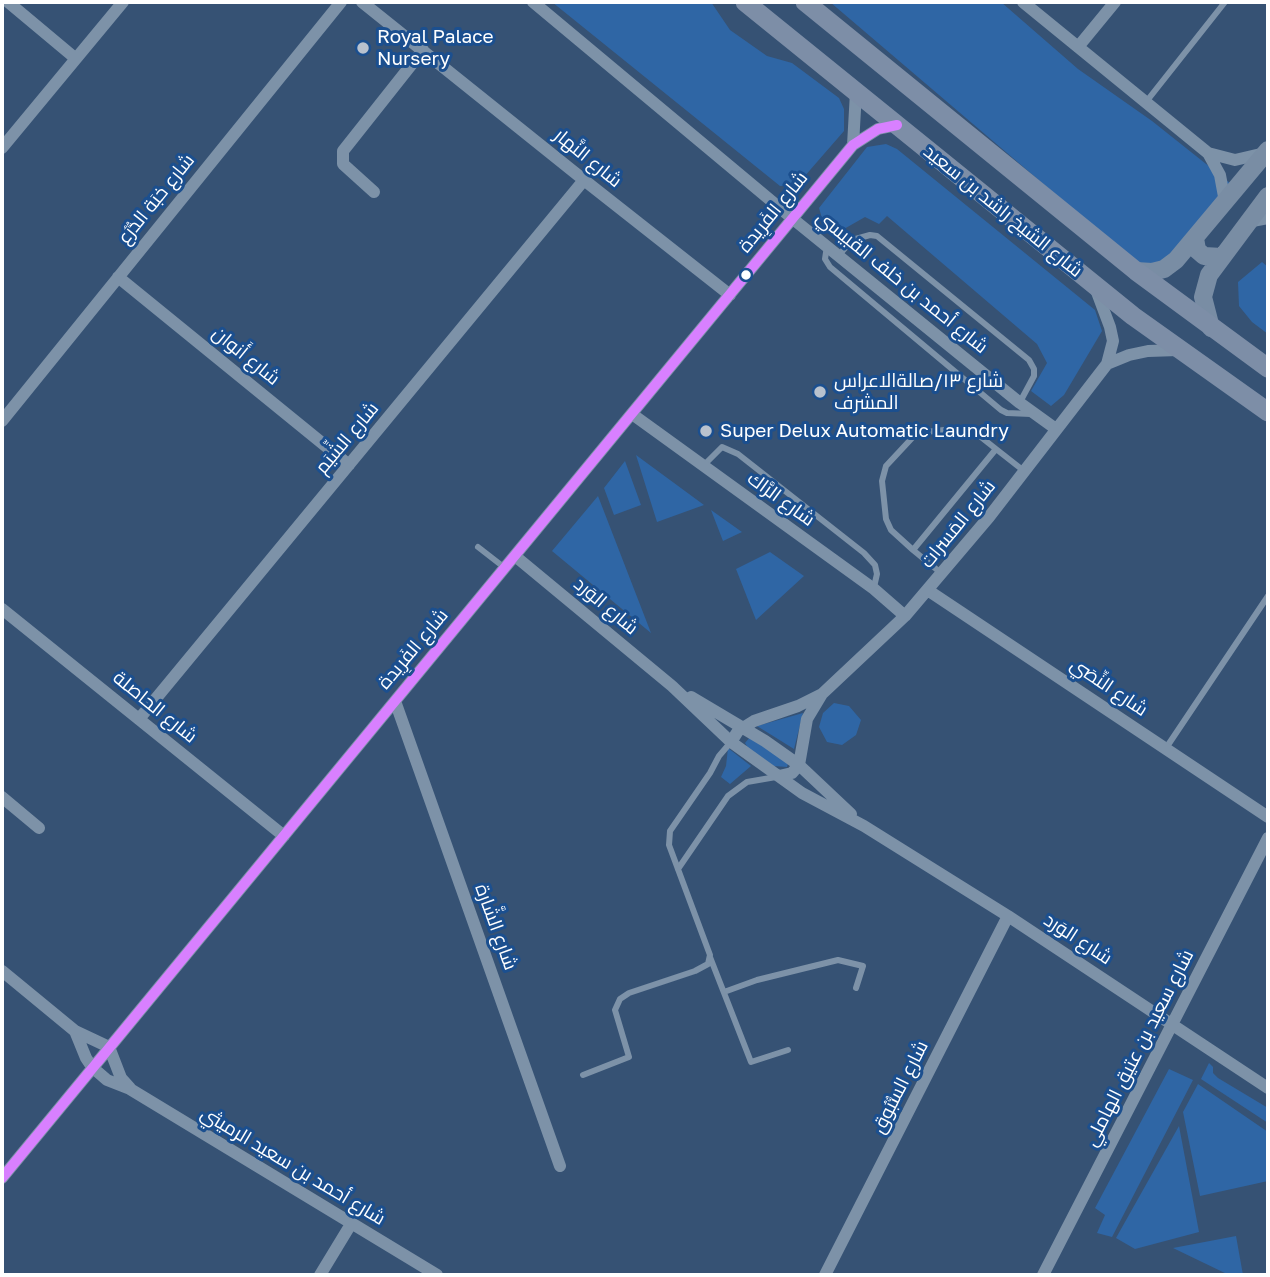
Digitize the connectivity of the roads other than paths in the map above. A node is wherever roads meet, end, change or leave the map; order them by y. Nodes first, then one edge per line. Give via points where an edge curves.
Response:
1 (8, 2) edge
2 (122, 2) edge
3 (341, 2) edge
4 (362, 2) edge
5 (533, 2) edge
6 (745, 2) edge
7 (805, 2) edge
8 (1023, 2) edge
9 (1115, 2) edge
10 (1226, 2) edge
11 (1077, 47) junction
12 (423, 50) junction
13 (75, 58) junction
14 (856, 92) junction
15 (1146, 102) junction
16 (897, 125) junction
17 (853, 145) junction
18 (2, 148) edge
19 (1267, 151) edge
20 (1208, 153) junction
21 (584, 180) junction
22 (374, 192) dead end
23 (1268, 196) edge
24 (1225, 202) junction
25 (1268, 218) edge
26 (793, 219) junction
27 (1246, 222) junction
28 (1195, 238) junction
29 (827, 244) junction
30 (839, 255) junction
31 (1222, 257) junction
32 (1136, 271) junction
33 (118, 277) junction
34 (1093, 284) junction
35 (730, 295) junction
36 (1210, 328) junction
37 (1178, 350) junction
38 (1107, 363) junction
39 (1268, 368) edge
40 (1020, 403) junction
41 (1268, 412) edge
42 (632, 414) junction
43 (1034, 414) junction
44 (2, 421) edge
45 (1056, 429) junction
46 (996, 449) junction
47 (349, 465) junction
48 (703, 466) junction
49 (1024, 471) junction
50 (478, 547) dead end
51 (913, 550) junction
52 (515, 556) junction
53 (505, 568) junction
54 (942, 575) junction
55 (874, 589) junction
56 (929, 591) junction
57 (1268, 596) edge
58 (2, 609) edge
59 (905, 616) junction
60 (672, 686) junction
61 (822, 694) junction
62 (396, 701) junction
63 (139, 719) junction
64 (744, 727) junction
65 (731, 742) junction
66 (1166, 748) junction
67 (799, 765) junction
68 (779, 776) junction
69 (2, 797) edge
70 (1268, 817) edge
71 (864, 826) junction
72 (39, 828) dead end
73 (284, 836) junction
74 (1268, 838) edge
75 (678, 869) junction
76 (1008, 916) junction
77 (709, 955) junction
78 (2, 971) edge
79 (856, 988) dead end
80 (724, 992) junction
81 (1172, 1024) junction
82 (75, 1031) junction
83 (109, 1047) junction
84 (788, 1050) dead end
85 (92, 1067) junction
86 (583, 1075) dead end
87 (1268, 1087) edge
88 (130, 1089) junction
89 (560, 1166) dead end
90 (2, 1178) edge
91 (351, 1224) junction
92 (320, 1275) edge
93 (437, 1275) edge
94 (825, 1275) edge
95 (1043, 1275) edge

1 - 13 street
2 - 13 street
3 - 33 street, شارع خبَة الدُّرُع
4 - 12 street, شارع النَّهار
5 - 26 street, شارع أحمد بن خلف القبيسي
6 - 14 main road, شارع الشيخ راشد بن سعيد
7 - 32 main road, شارع الشيخ راشد بن سعيد
8 - 11 street
9 - 11 street
10 - 15 lane
11 - 15 street
12 - 21 street, شارع النَّهار
12 - 22 street via 343,150 343,164
13 - 18 street
14 - 16 main road, شارع الشيخ راشد بن سعيد
14 - 17 street
15 - 20 street
16 - 17 street, شارع الفَرِيدة via 878,129
16 - 34 main road, شارع الشيخ راشد بن سعيد
17 - 26 street, شارع الفَرِيدة
19 - 20 street via 1235,160
19 - 24 street
20 - 24 street via 1220,175
21 - 35 street, شارع النَّهار
21 - 47 street, شارع الشِّيَم
23 - 27 street
24 - 28 street
25 - 27 street
26 - 29 street, شارع أحمد بن خلف القبيسي
26 - 35 street, شارع الفَرِيدة
27 - 31 street
28 - 31 street via 1197,250 1204,256
28 - 32 street via 1164,269
29 - 30 street, شارع أحمد بن خلف القبيسي
29 - 43 lane via 825,259 830,267 1001,410
30 - 40 street, شارع أحمد بن خلف القبيسي
30 - 40 lane via 852,240 877,236 1029,360 1034,376
31 - 36 street via 1209,275 1203,297
32 - 36 main road, شارع الشيخ راشد بن سعيد
33 - 44 street, شارع خبَة الدُّرُع
33 - 47 street, شارع أَنوان
34 - 37 main road, شارع الشيخ راشد بن سعيد
34 - 38 street via 1111,327 1113,341
35 - 42 street, شارع الفَرِيدة
36 - 39 main road, شارع الشيخ راشد بن سعيد
37 - 38 street via 1149,351
37 - 41 main road, شارع الشيخ راشد بن سعيد
38 - 45 street, شارع المَسرات
40 - 43 street, شارع أحمد بن خلف القبيسي
42 - 48 street, شارع الرَّاك
42 - 52 street, شارع الفَرِيدة
43 - 45 street, شارع أحمد بن خلف القبيسي
45 - 49 street, شارع المَسرات
46 - 49 lane
46 - 51 lane
46 - 51 lane via 972,430 925,432 913,437 886,466 882,481 886,519
47 - 63 street, شارع الشِّيَم
48 - 55 street, شارع الرَّاك
48 - 55 lane via 722,447 738,454 863,553 875,565
49 - 54 street, شارع المَسرات
50 - 53 lane
51 - 54 lane
52 - 53 street, شارع الفَرِيدة
52 - 60 street, شارع الوَرد
53 - 62 street, شارع الفَرِيدة
54 - 56 street, شارع المَسرات
55 - 59 street, شارع الرَّاك
56 - 59 street, شارع المَسرات
56 - 66 street, شارع النِّصَي
57 - 66 lane
58 - 63 street, شارع الحاصلة
59 - 61 street, شارع المَسرات
60 - 64 street, شارع الوَرد
60 - 65 street, شارع الوَرد
61 - 64 street, شارع المَسرات
61 - 67 street, شارع المَسرات via 807,719
62 - 73 street, شارع الفَرِيدة
62 - 89 street, شارع الشَّارة
63 - 73 street, شارع الحاصلة
64 - 65 street, شارع المَسرات
64 - 67 street, شارع الوَرد
65 - 68 street, شارع الوَرد
65 - 75 lane via 670,831 668,845
66 - 70 street, شارع النِّصَي
67 - 68 street via 792,773
67 - 71 street, شارع الوَرد
68 - 71 street, شارع الوَرد
68 - 75 lane via 747,782 728,796
69 - 72 street
71 - 76 street, شارع الوَرد
73 - 83 street, شارع الفَرِيدة
74 - 81 street, شارع سعيد بن عتيق الهاملي
75 - 77 lane
76 - 81 street, شارع الوَرد
76 - 94 street, شارع السُّبُوق
77 - 80 lane
77 - 86 lane via 708,964 695,971 620,999 615,1010 629,1057
78 - 82 street
79 - 80 lane via 863,966 838,960
80 - 84 lane via 751,1062
81 - 87 street, شارع الوَرد
81 - 95 street, شارع سعيد بن عتيق الهاملي
82 - 83 street
82 - 85 street
83 - 85 street, شارع الفَرِيدة
83 - 88 street
85 - 88 street, شارع أحمد بن سعيد الرميثي via 107,1080
85 - 90 street, شارع الفَرِيدة
88 - 91 street, شارع أحمد بن سعيد الرميثي
91 - 92 street
91 - 93 street, شارع أحمد بن سعيد الرميثي

